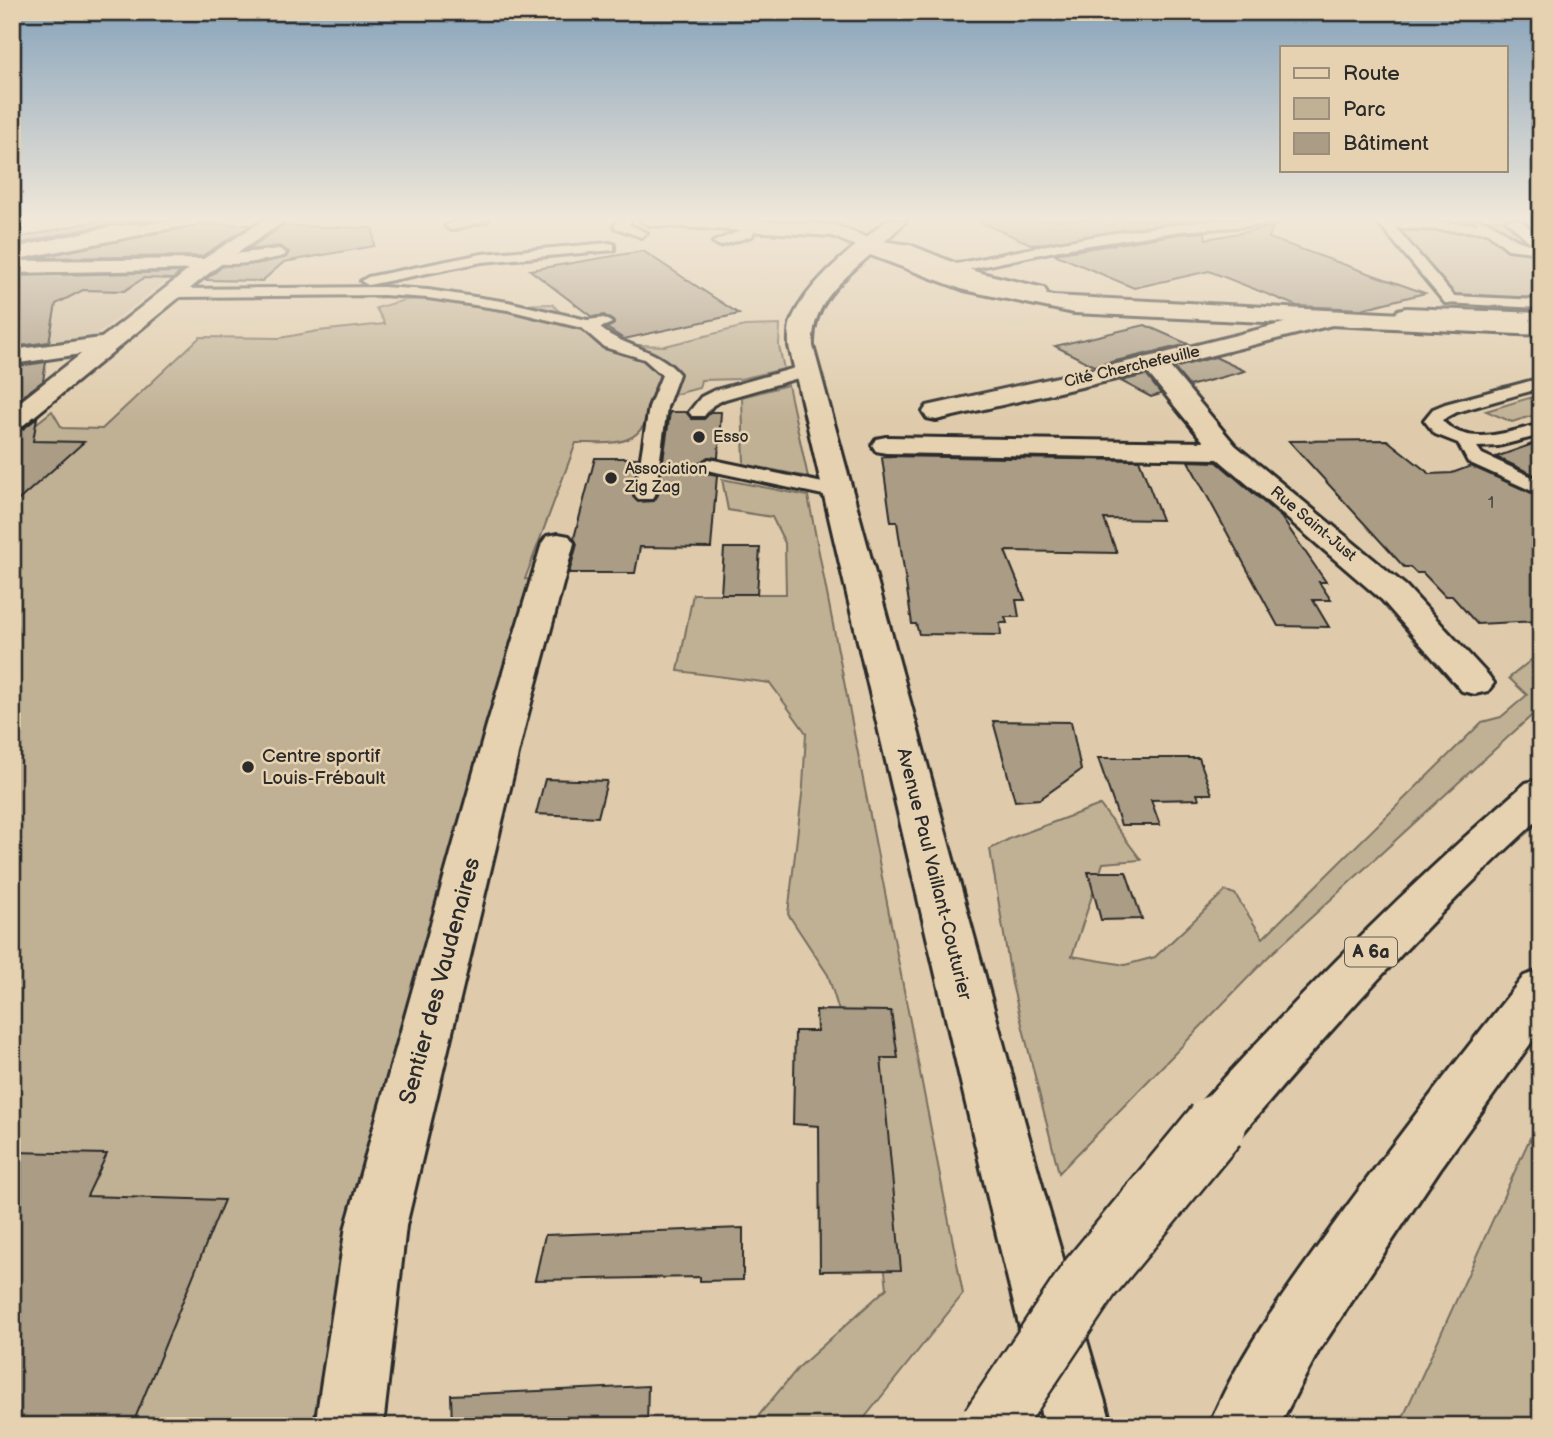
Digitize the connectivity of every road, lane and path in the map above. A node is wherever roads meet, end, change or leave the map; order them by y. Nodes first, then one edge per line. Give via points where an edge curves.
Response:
1 (180, 287) edge
2 (339, 287) edge
3 (828, 287) edge
4 (978, 287) edge
5 (1007, 287) edge
6 (1439, 287) edge
7 (315, 292) junction
8 (173, 293) junction
9 (1541, 304) edge
10 (1328, 319) junction
11 (1541, 320) edge
12 (1541, 328) edge
13 (108, 344) junction
14 (12, 357) edge
15 (1153, 363) junction
16 (806, 370) junction
17 (1541, 383) edge
18 (698, 412) dead end
19 (936, 412) dead end
20 (12, 421) edge
21 (1541, 429) edge
22 (1467, 440) junction
23 (886, 445) dead end
24 (1225, 451) junction
25 (709, 465) dead end
26 (1541, 489) edge
27 (837, 492) junction
28 (645, 495) dead end
29 (558, 543) dead end
30 (1475, 683) dead end
31 (1541, 793) edge
32 (1541, 990) edge
33 (349, 1426) edge
34 (991, 1426) edge
35 (1078, 1426) edge
36 (1242, 1426) edge

1 - 8 main road
2 - 7 lane
3 - 16 main road, Avenue Paul Vaillant-Couturier via 802,321
4 - 10 main road via 1113,310
5 - 11 main road via 1116,303
6 - 9 lane via 1450,300
7 - 8 lane
7 - 28 lane via 383,291 468,298 595,324 610,344 650,356 671,374 658,407
8 - 13 main road
10 - 12 main road
10 - 15 main road, Cité Cherchefeuille
13 - 14 main road
13 - 20 main road
15 - 19 main road, Cité Cherchefeuille
15 - 24 main road, Rue Saint-Just
16 - 18 lane via 719,395
16 - 27 main road, Avenue Paul Vaillant-Couturier
17 - 22 lane via 1435,415 1438,428
21 - 22 lane via 1498,442
22 - 26 lane via 1475,458
23 - 24 main road
24 - 30 main road, Rue Saint-Just via 1394,593
25 - 27 lane
27 - 35 main road, Avenue Paul Vaillant-Couturier
29 - 33 main road, Sentier des Vaudenaires via 376,1226
31 - 34 main road, A 6a, bridge via 1394,928 1304,1023 1090,1278
32 - 36 main road via 1420,1151 1296,1330

